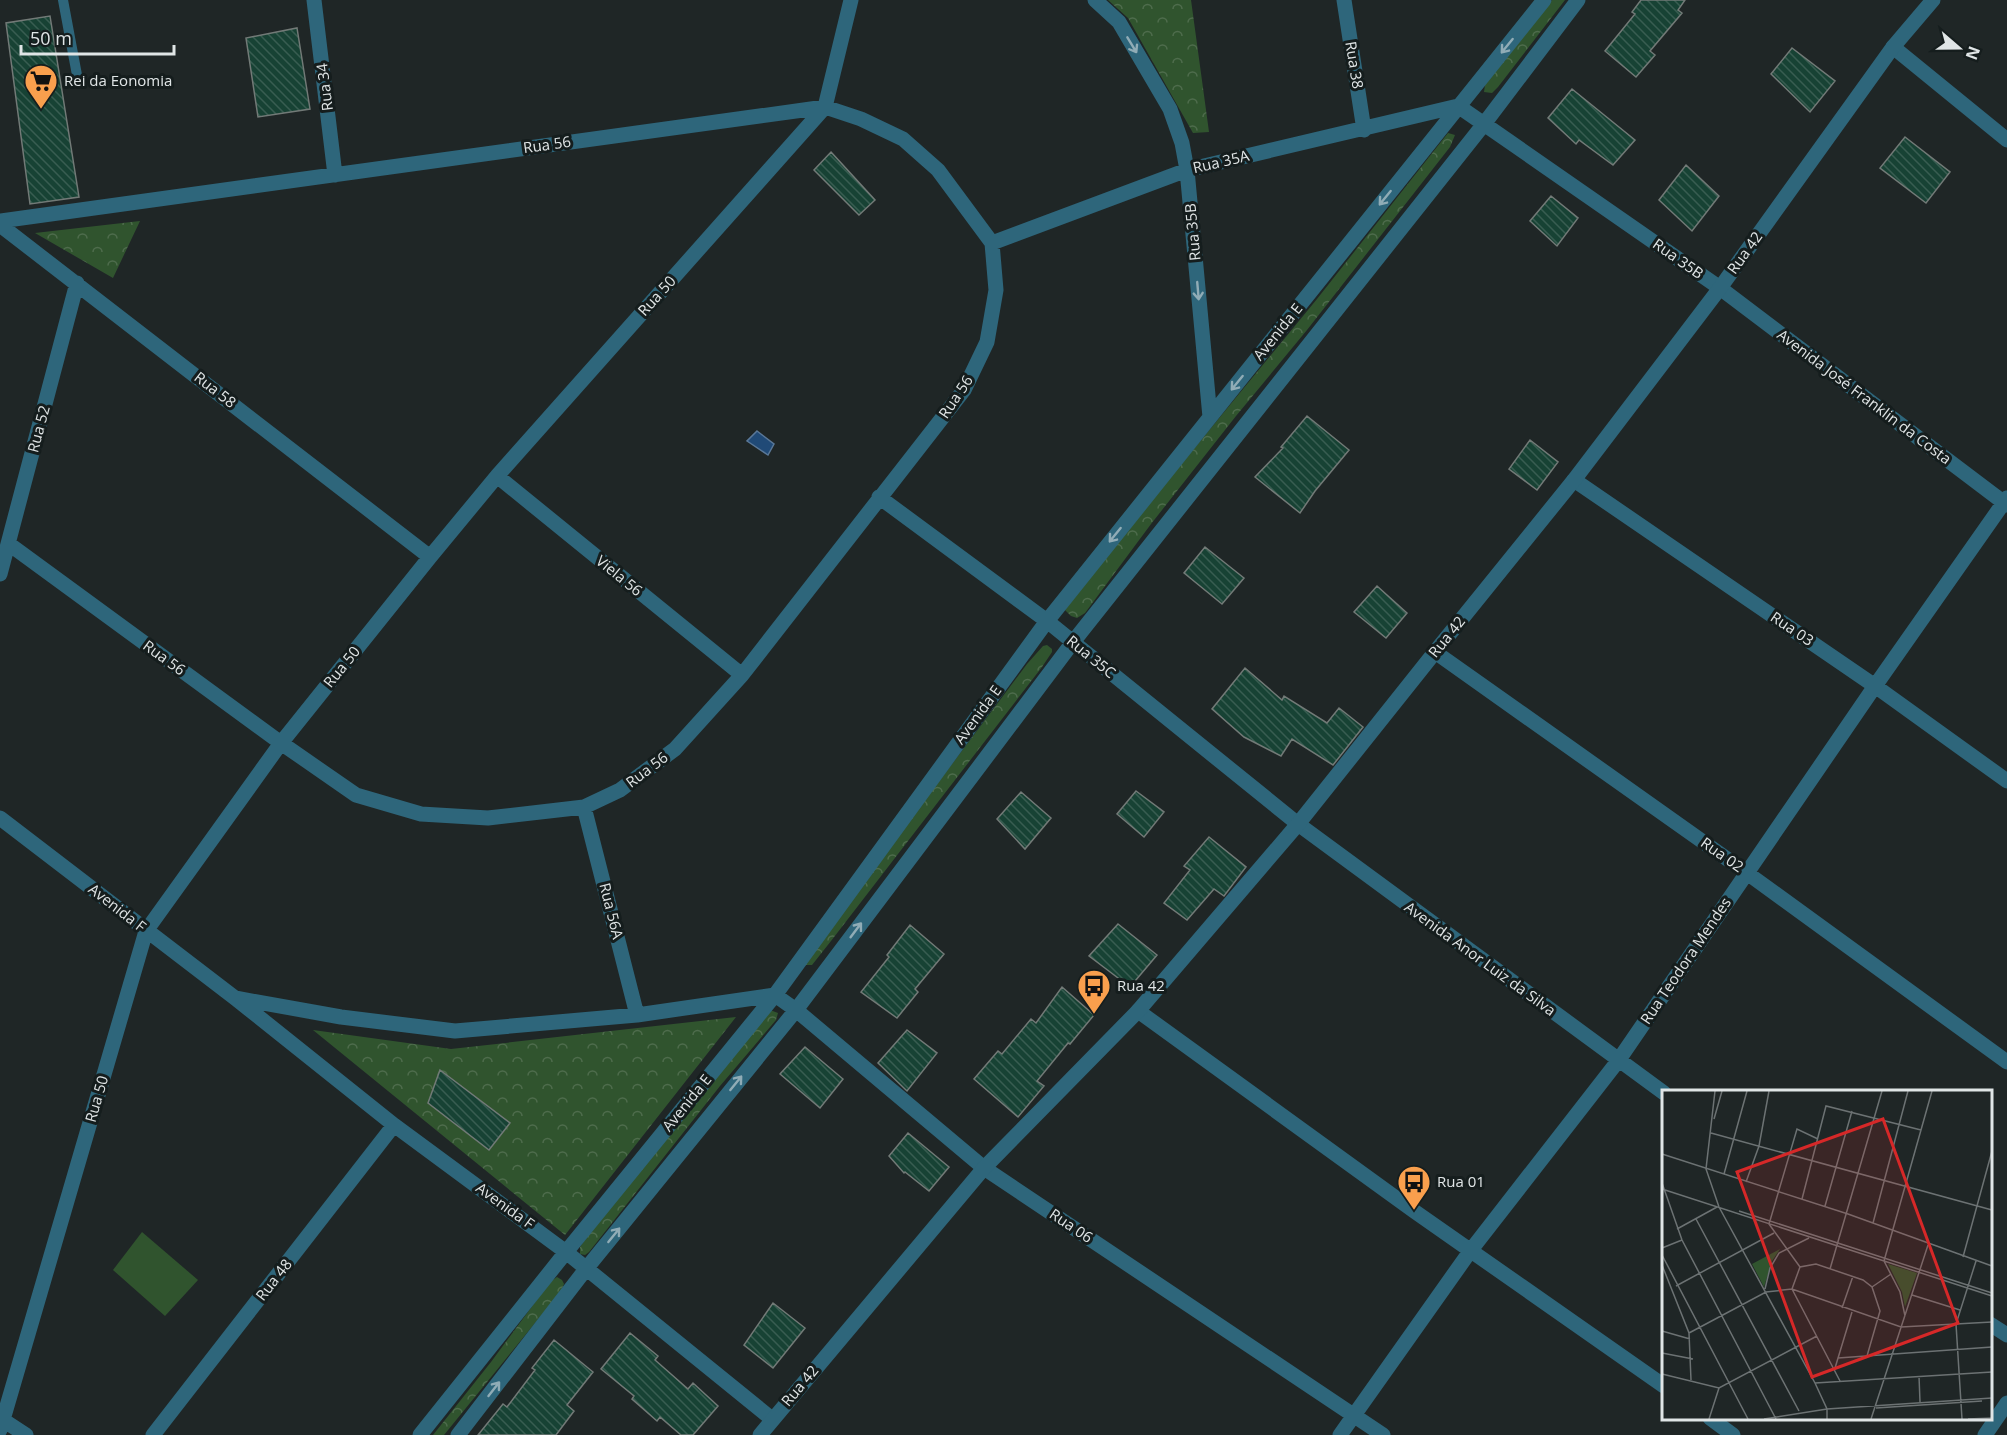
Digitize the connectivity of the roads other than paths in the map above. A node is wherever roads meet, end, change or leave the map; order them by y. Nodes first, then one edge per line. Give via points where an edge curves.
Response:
1 (63, 0) edge
2 (314, 0) edge
3 (851, 0) edge
4 (1095, 0) edge
5 (1344, 0) edge
6 (1544, 0) edge
7 (1578, 0) edge
8 (1933, 0) edge
9 (1893, 47) junction
10 (77, 75) dead end
11 (1458, 106) junction
12 (825, 107) junction
13 (1484, 124) junction
14 (1364, 130) junction
15 (2007, 140) edge
16 (1187, 170) junction
17 (335, 175) junction
18 (0, 223) edge
19 (992, 243) junction
20 (77, 283) junction
21 (1720, 288) junction
22 (1210, 417) junction
23 (497, 476) junction
24 (1574, 480) junction
25 (879, 497) junction
26 (2006, 502) edge
27 (9, 544) junction
28 (430, 557) junction
29 (0, 574) edge
30 (1047, 621) junction
31 (1073, 642) junction
32 (1435, 652) junction
33 (742, 675) junction
34 (1875, 686) junction
35 (281, 743) junction
36 (2007, 781) edge
37 (584, 807) junction
38 (0, 818) edge
39 (1298, 824) junction
40 (1747, 873) junction
41 (146, 931) junction
42 (775, 995) junction
43 (235, 998) junction
44 (796, 1010) junction
45 (1138, 1011) junction
46 (637, 1015) junction
47 (1618, 1061) junction
48 (2007, 1062) edge
49 (1662, 1092) edge
50 (394, 1125) junction
51 (984, 1168) junction
52 (1471, 1250) junction
53 (566, 1252) junction
54 (586, 1269) junction
55 (1992, 1325) edge
56 (2007, 1335) edge
57 (1662, 1385) edge
58 (2007, 1403) edge
59 (1354, 1415) junction
60 (772, 1419) junction
61 (1711, 1420) edge
62 (1, 1422) edge
63 (26, 1435) edge
64 (153, 1435) edge
65 (420, 1435) edge
66 (458, 1435) edge
67 (759, 1435) edge
68 (1340, 1435) edge
69 (1383, 1435) edge
70 (1733, 1435) edge
71 (1985, 1435) edge

1 - 10 lane
2 - 17 street, Rua 34
3 - 12 street, Rua 50
4 -> 16 street, Rua 35B via 1119,22 1170,109
5 - 14 street, Rua 38
6 -> 11 street, Avenida E
7 - 13 street, Avenida E
8 - 9 street, Rua 42
9 - 15 street
9 - 21 street, Rua 42
11 - 13 street, Rua 35B
11 - 14 street, Rua 35A
11 -> 22 street, Avenida E
12 - 17 street, Rua 56
12 - 19 street, Rua 56 via 903,139 938,170
12 - 23 street, Rua 50
13 - 21 street, Rua 35B
13 - 31 street, Avenida E
14 - 16 street, Rua 35A
16 - 19 street, Rua 35A
16 -> 22 street, Rua 35B
17 - 18 street, Rua 56
18 - 20 street, Rua 58
19 - 25 street, Rua 56 via 996,290 987,342 964,390
20 - 27 street, Rua 52
20 - 28 street, Rua 58
21 - 24 street, Rua 42
21 - 26 street, Avenida José Franklin da Costa
22 -> 30 street, Avenida E
23 - 28 street, Rua 50
23 - 33 street, Viela 56
24 - 32 street, Rua 42
24 - 34 street, Rua 03
25 - 30 street, Rua 35C
25 - 33 street, Rua 56
26 - 34 street, Rua Teodora Mendes
27 - 29 street, Rua 52
27 - 35 street, Rua 56
28 - 35 street, Rua 50
30 - 31 street, Rua 35C
30 - 42 street, Avenida E
31 - 39 street, Rua 35C
44 -> 31 street, Avenida E
32 - 39 street, Rua 42
32 - 40 street, Rua 02
33 - 37 street, Rua 56 via 675,749 620,790
34 - 36 street, Rua 03
34 - 40 street, Rua Teodora Mendes
35 - 37 street, Rua 56 via 356,795 421,814 488,818
35 - 41 street, Rua 50
37 - 46 street, Rua 56A
38 - 41 street, Avenida F
39 - 45 street, Rua 42
39 - 47 street, Avenida Anor Luiz da Silva
40 - 47 street, Rua Teodora Mendes
40 - 48 street, Rua 02
41 - 43 street, Avenida F
41 - 62 street, Rua 50
42 - 44 street, Rua 06
42 - 46 street, Avenida F
42 - 53 street, Avenida E
43 - 46 street, Avenida F via 341,1017 455,1031
43 - 50 street, Avenida F
44 - 51 street, Rua 06
54 -> 44 street, Avenida E
45 - 51 street, Rua 42
45 - 52 street
47 - 49 street, Avenida Anor Luiz da Silva
47 - 52 street, Rua Teodora Mendes
50 - 53 street, Avenida F
50 - 64 street, Rua 48
51 - 59 street, Rua 06
51 - 60 street, Rua 42
52 - 57 street
52 - 59 street, Rua Teodora Mendes
53 - 54 street, Avenida F
53 - 65 street, Avenida E
54 - 60 street, Avenida F
66 -> 54 street, Avenida E
55 - 56 street
58 - 71 street
59 - 68 street, Rua Teodora Mendes
59 - 69 street, Rua 06
60 - 67 street, Rua 42
61 - 70 street
62 - 63 street

